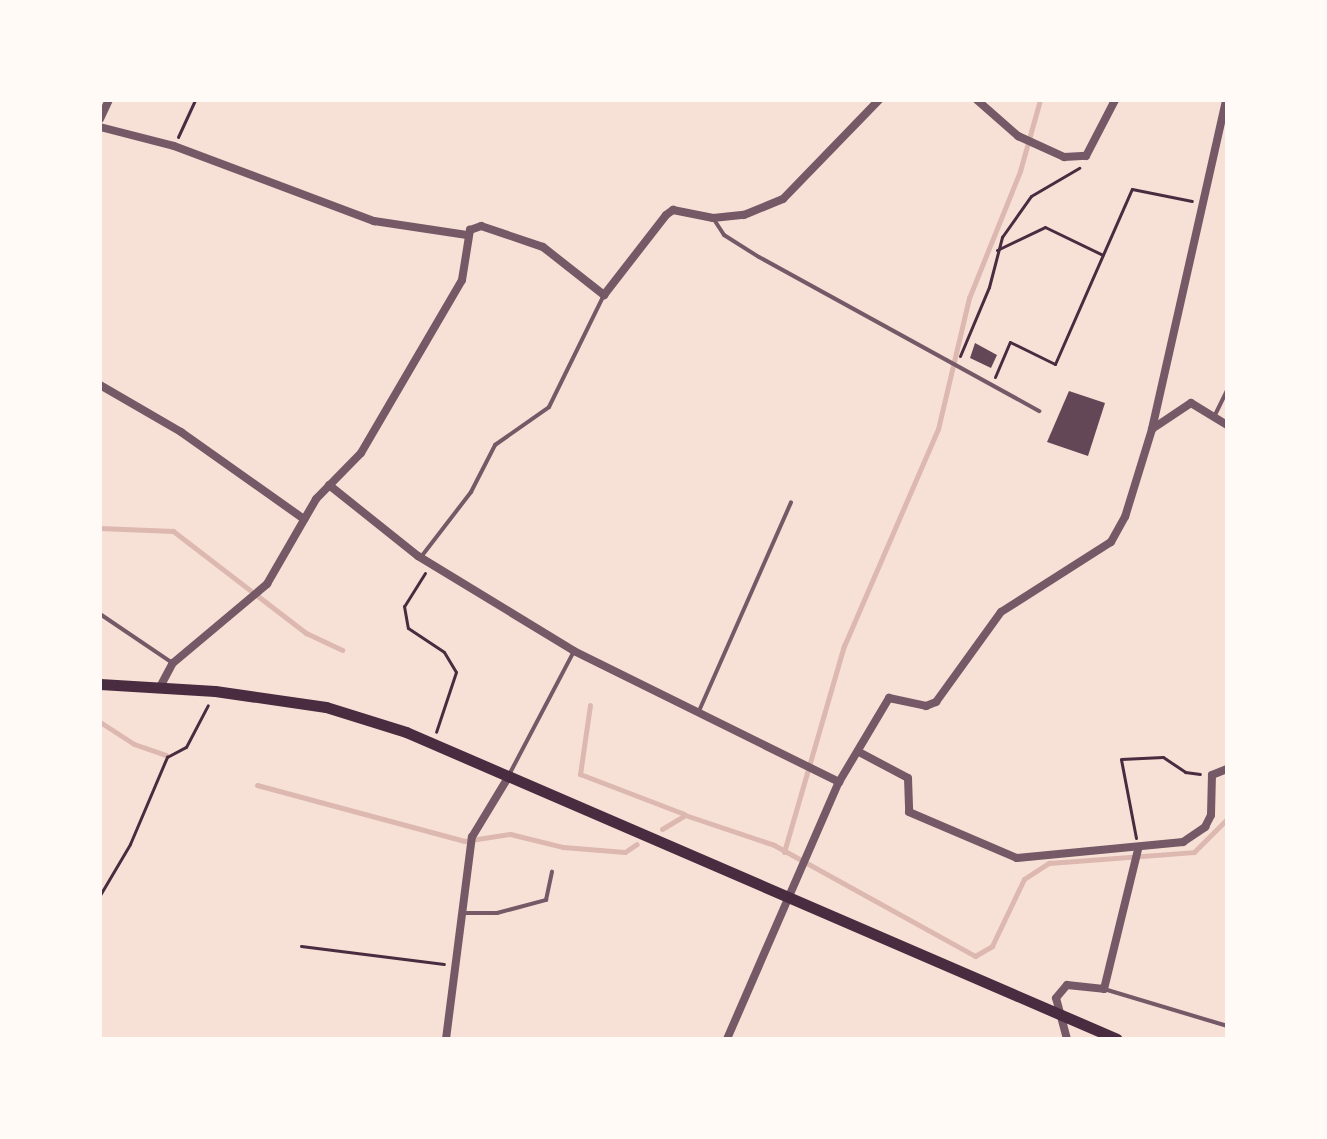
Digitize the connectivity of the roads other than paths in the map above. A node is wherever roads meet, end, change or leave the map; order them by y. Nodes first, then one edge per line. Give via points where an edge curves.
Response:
1 (109, 100) edge
2 (879, 100) edge
3 (977, 100) edge
4 (1115, 100) edge
5 (1226, 100) edge
6 (100, 119) edge
7 (100, 127) edge
8 (713, 218) junction
9 (467, 235) junction
10 (604, 295) junction
11 (100, 385) edge
12 (1227, 390) edge
13 (1039, 411) dead end
14 (1213, 417) junction
15 (1227, 425) edge
16 (1152, 429) junction
17 (329, 485) junction
18 (791, 502) dead end
19 (304, 519) junction
20 (421, 557) junction
21 (100, 614) edge
22 (574, 651) junction
23 (173, 663) junction
24 (100, 684) edge
25 (160, 687) junction
26 (699, 711) junction
27 (859, 752) junction
28 (1227, 769) edge
29 (509, 776) junction
30 (839, 782) junction
31 (1137, 854) junction
32 (552, 872) dead end
33 (790, 896) junction
34 (463, 913) junction
35 (1104, 989) junction
36 (1056, 1013) junction
37 (1227, 1026) edge
38 (446, 1039) edge
39 (727, 1039) edge
40 (1067, 1039) edge
41 (1117, 1039) edge

1 - 6 street
2 - 8 street via 869,115 833,141 783,199 744,215
3 - 4 street via 1018,136 1064,157 1086,156
5 - 16 street
7 - 9 street via 174,146 374,221
8 - 10 street via 673,210
8 - 13 lane via 724,235
9 - 10 street via 481,226 543,247
9 - 17 street via 462,280 445,312 361,453
10 - 20 lane via 549,407 495,445 471,492
11 - 19 street via 181,432
12 - 14 lane
14 - 15 street
14 - 16 street via 1191,403
16 - 27 street via 1125,517 1111,542 1001,612 936,702 926,706 889,698
17 - 19 street
17 - 20 street
18 - 26 lane
19 - 23 street via 264,588
20 - 22 street
21 - 23 lane
22 - 26 street
22 - 29 lane
23 - 25 street
24 - 25 main road
25 - 29 main road via 326,707
26 - 30 street
27 - 30 street
27 - 31 street via 908,778 909,812 1017,858
28 - 31 street via 1212,775 1211,815 1205,827 1183,842
29 - 33 main road
29 - 34 street via 472,842
30 - 33 street
31 - 35 street
32 - 34 lane via 546,900 497,913
33 - 36 main road
33 - 39 street
34 - 38 street
35 - 36 street via 1067,985 1056,998
35 - 37 lane
36 - 40 street
36 - 41 main road

